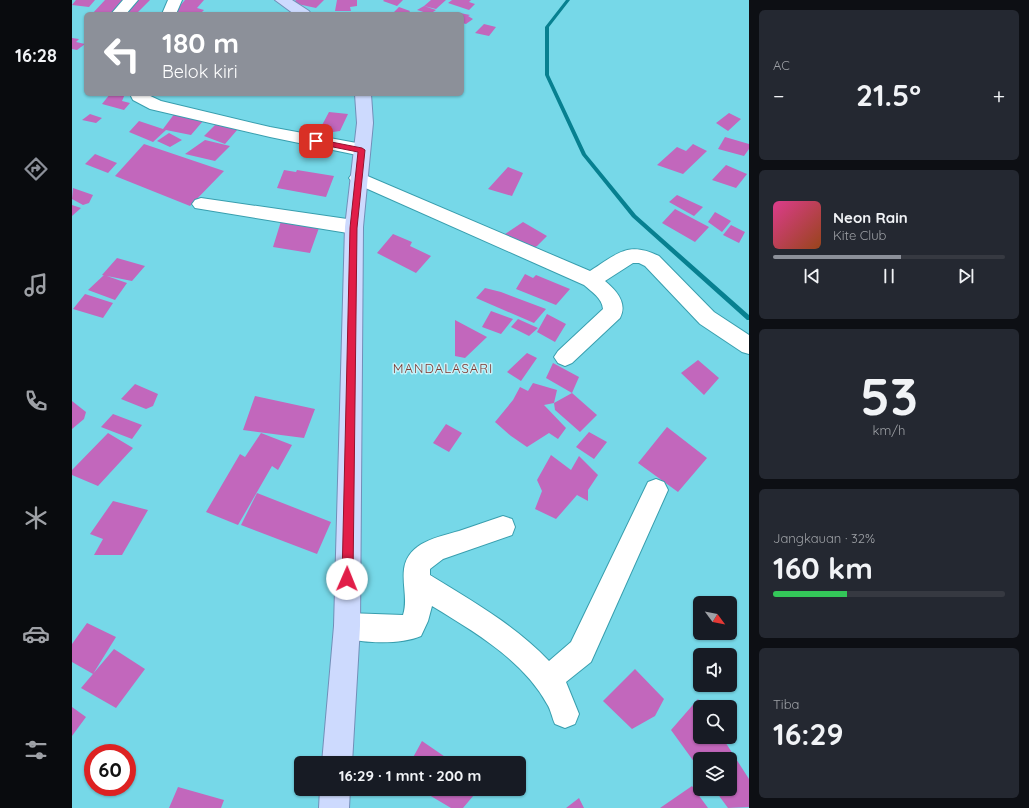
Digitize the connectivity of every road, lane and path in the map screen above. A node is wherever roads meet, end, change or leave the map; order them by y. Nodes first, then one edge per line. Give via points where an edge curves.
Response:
1 (131, 0) edge
2 (175, 0) edge
3 (282, 0) edge
4 (120, 12) edge
5 (170, 12) edge
6 (301, 12) edge
7 (138, 96) edge
8 (363, 96) edge
9 (362, 150) junction
10 (358, 178) junction
11 (201, 204) dead end
12 (354, 228) junction
13 (591, 280) junction
14 (749, 346) edge
15 (565, 357) dead end
16 (656, 490) dead end
17 (503, 527) dead end
18 (418, 582) junction
19 (347, 626) junction
20 (547, 680) junction
21 (565, 714) dead end
22 (338, 756) edge

1 - 4 street
2 - 5 street
3 - 6 main road
7 - 9 street via 156,105 270,132
8 - 9 main road via 365,123
9 - 10 main road
10 - 12 main road
10 - 13 street
11 - 12 street
12 - 19 main road
13 - 14 street via 629,256 647,258 708,318
13 - 15 street via 604,290 614,306 613,312
16 - 20 street via 581,652
17 - 18 street via 436,549 420,562 417,569
18 - 19 street via 419,606 412,627 399,629
18 - 20 street via 481,622 523,653
19 - 22 main road
20 - 21 street via 558,694

